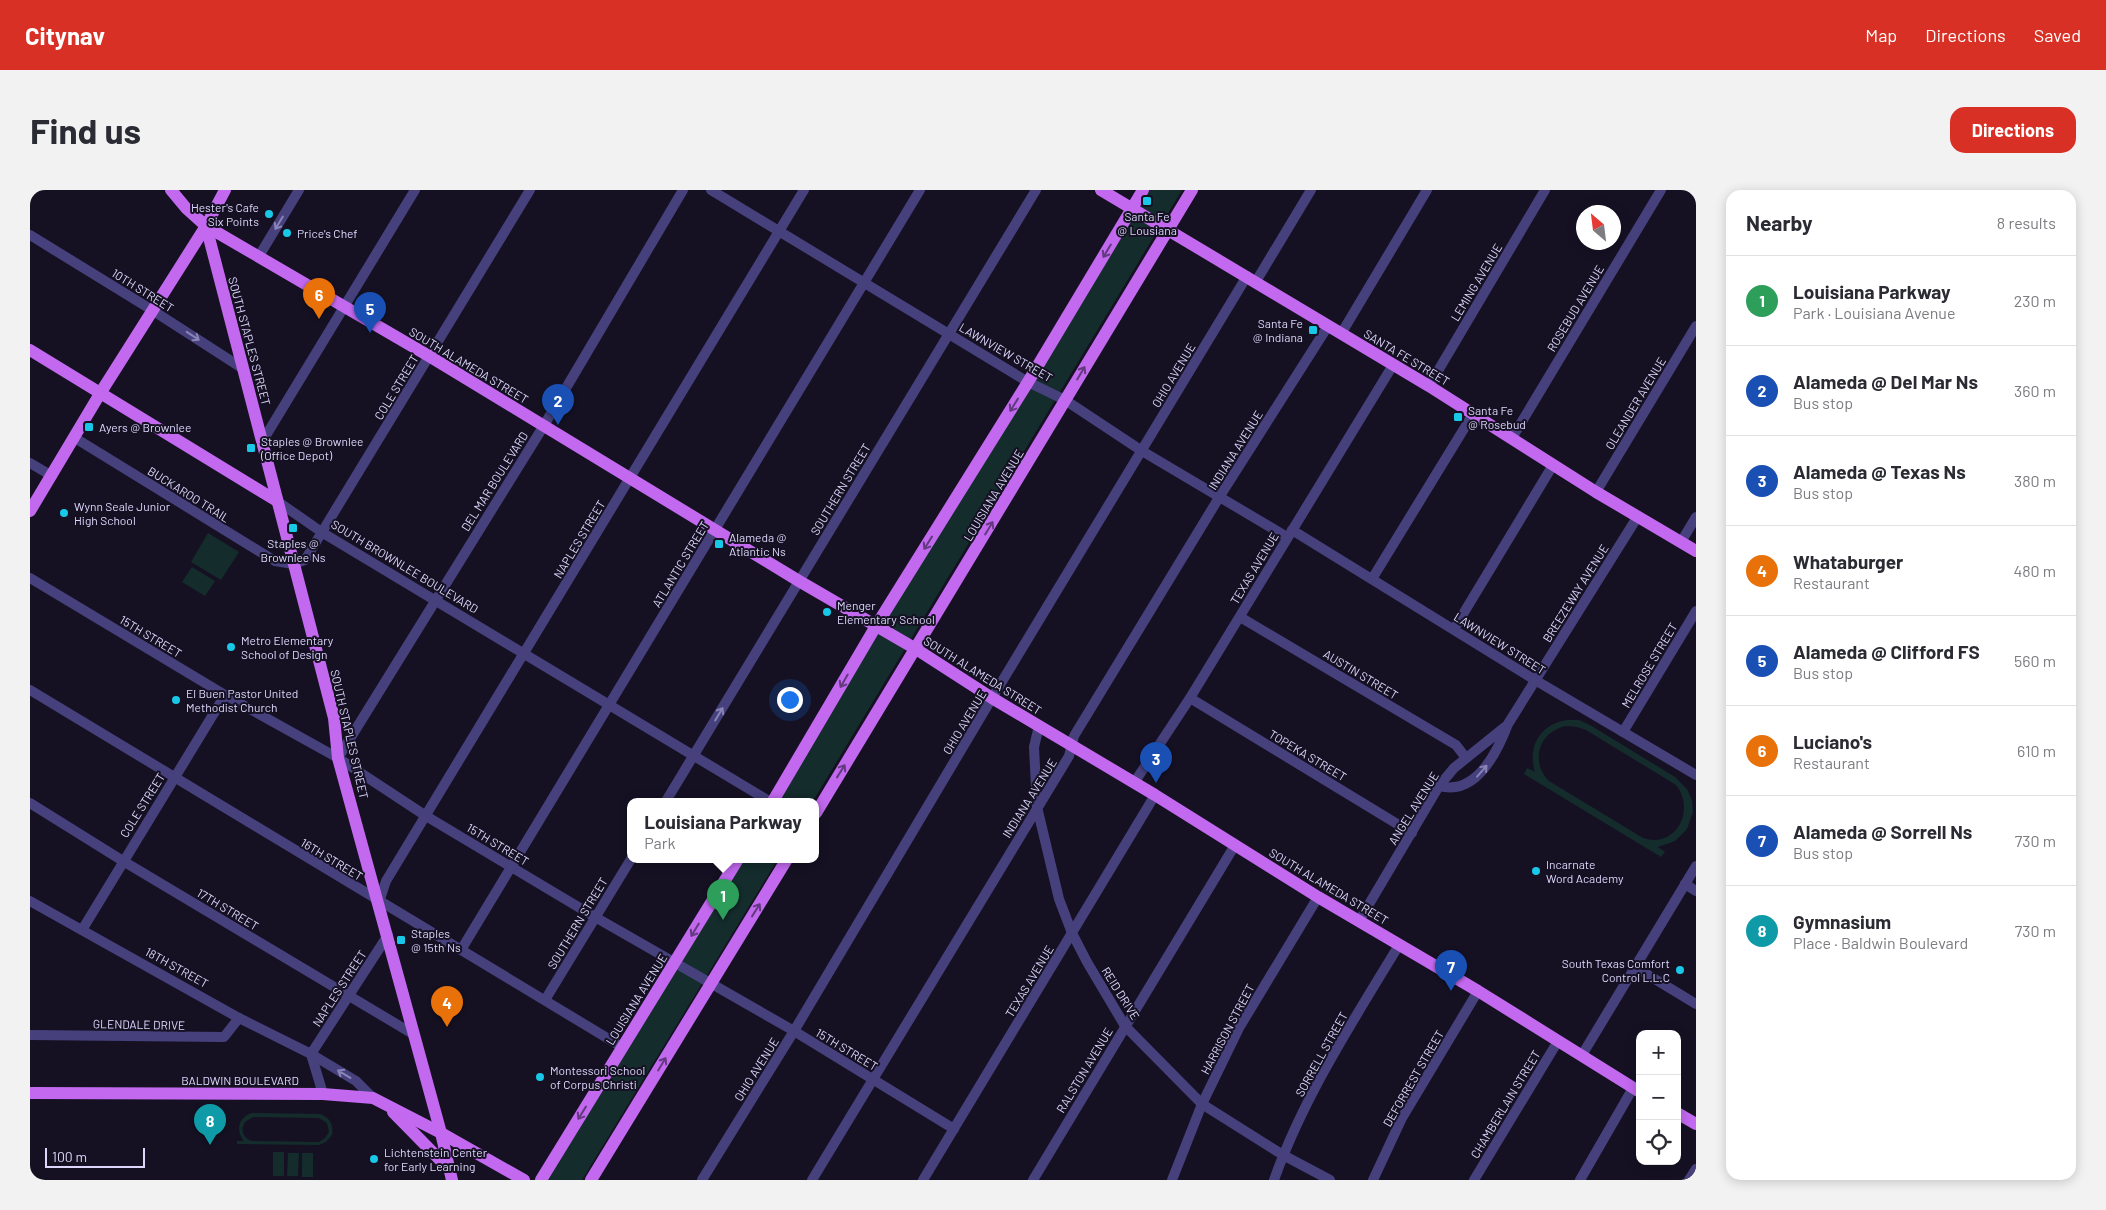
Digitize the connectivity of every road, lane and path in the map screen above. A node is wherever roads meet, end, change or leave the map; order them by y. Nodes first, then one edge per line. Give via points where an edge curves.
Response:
1 (171, 190) edge
2 (225, 190) edge
3 (299, 190) edge
4 (415, 190) edge
5 (530, 190) edge
6 (683, 190) edge
7 (711, 190) edge
8 (804, 190) edge
9 (920, 190) edge
10 (1036, 190) edge
11 (1101, 190) edge
12 (1143, 190) edge
13 (1192, 190) edge
14 (1311, 190) edge
15 (1428, 190) edge
16 (1545, 190) edge
17 (1661, 190) edge
18 (1132, 209) junction
19 (206, 226) junction
20 (1168, 229) junction
21 (779, 231) junction
22 (30, 235) edge
23 (259, 256) junction
24 (1251, 280) junction
25 (864, 282) junction
26 (344, 307) junction
27 (152, 310) junction
28 (1328, 326) junction
29 (1696, 326) edge
30 (949, 333) junction
31 (1341, 334) junction
32 (30, 350) edge
33 (429, 356) junction
34 (1393, 365) junction
35 (242, 368) junction
36 (1028, 382) junction
37 (1428, 386) junction
38 (100, 392) junction
39 (1065, 400) junction
40 (1473, 414) junction
41 (543, 427) junction
42 (75, 438) junction
43 (1512, 438) junction
44 (262, 442) junction
45 (1142, 451) junction
46 (30, 463) edge
47 (1553, 465) junction
48 (52, 476) junction
49 (630, 478) junction
50 (1596, 492) junction
51 (1220, 496) junction
52 (277, 501) junction
53 (30, 512) edge
54 (1638, 516) junction
55 (1696, 517) edge
56 (714, 530) junction
57 (323, 533) junction
58 (1289, 533) junction
59 (1681, 542) junction
60 (1696, 551) edge
61 (293, 564) junction
62 (30, 578) edge
63 (1372, 579) junction
64 (799, 581) junction
65 (435, 600) junction
66 (1696, 611) edge
67 (1240, 616) junction
68 (876, 626) junction
69 (1454, 629) junction
70 (916, 649) junction
71 (524, 652) junction
72 (1535, 680) junction
73 (30, 690) edge
74 (225, 694) junction
75 (992, 698) junction
76 (1190, 698) junction
77 (609, 706) junction
78 (1508, 724) junction
79 (1039, 726) junction
80 (1623, 732) junction
81 (1072, 746) junction
82 (693, 755) junction
83 (338, 758) junction
84 (1466, 758) junction
85 (1696, 775) edge
86 (174, 778) junction
87 (1134, 783) junction
88 (1439, 786) junction
89 (1155, 795) junction
90 (668, 798) edge
91 (764, 798) edge
92 (775, 798) edge
93 (30, 803) edge
94 (1037, 807) junction
95 (819, 808) edge
96 (426, 816) junction
97 (1412, 833) junction
98 (1235, 845) junction
99 (123, 861) junction
100 (629, 863) edge
101 (736, 863) edge
102 (785, 863) edge
103 (1696, 866) edge
104 (511, 867) junction
105 (1685, 884) junction
106 (1696, 891) edge
107 (1318, 897) junction
108 (30, 901) edge
109 (379, 902) junction
110 (595, 917) junction
111 (1359, 921) junction
112 (82, 930) junction
113 (1072, 933) junction
114 (388, 935) junction
115 (1399, 944) junction
116 (461, 950) junction
117 (675, 963) junction
118 (1635, 967) junction
119 (711, 982) junction
120 (1478, 991) junction
121 (349, 995) junction
122 (545, 1000) junction
123 (1696, 1004) edge
124 (239, 1018) junction
125 (1125, 1026) junction
126 (794, 1032) junction
127 (414, 1034) junction
128 (30, 1035) edge
129 (1558, 1040) junction
130 (622, 1047) junction
131 (312, 1054) junction
132 (1582, 1055) junction
133 (874, 1079) junction
134 (1636, 1090) edge
135 (30, 1093) edge
136 (322, 1094) junction
137 (378, 1101) junction
138 (1202, 1104) junction
139 (1681, 1115) edge
140 (1696, 1124) edge
141 (954, 1129) junction
142 (441, 1133) junction
143 (1283, 1155) junction
144 (1696, 1170) edge
145 (450, 1175) edge
146 (524, 1180) edge
147 (541, 1180) edge
148 (591, 1180) edge
149 (702, 1180) edge
150 (812, 1180) edge
151 (923, 1180) edge
152 (1032, 1180) edge
153 (1172, 1180) edge
154 (1274, 1180) edge
155 (1330, 1180) edge
156 (1373, 1180) edge
157 (1474, 1180) edge
158 (1580, 1180) edge
159 (1689, 1180) edge

1 - 19 main road
2 - 19 main road
3 -> 23 street
4 - 26 street
5 - 33 street, COLE STREET
6 - 41 street, DEL MAR BOULEVARD
7 - 21 street, LAWNVIEW STREET
8 - 21 street, NAPLES STREET
9 - 25 street, ATLANTIC STREET
10 - 30 street, SOUTHERN STREET
11 - 18 main road, SANTA FE STREET
12 - 18 main road
13 - 20 main road, LOUISIANA AVENUE
14 - 24 street, OHIO AVENUE
15 - 31 street
16 - 37 street, LEMING AVENUE
17 - 43 street, ROSEBUD AVENUE
18 - 20 main road, SANTA FE STREET
18 -> 36 main road
19 - 23 main road, SOUTH ALAMEDA STREET
19 - 27 main road
19 - 35 main road, SOUTH STAPLES STREET
20 - 24 main road, SANTA FE STREET
39 -> 20 main road, LOUISIANA AVENUE
21 - 25 street, LAWNVIEW STREET
21 - 49 street, NAPLES STREET
22 - 27 street, 10TH STREET
23 - 26 main road, SOUTH ALAMEDA STREET
24 - 28 main road, SANTA FE STREET
24 - 45 street, OHIO AVENUE
25 - 30 street, LAWNVIEW STREET
25 - 56 street, ATLANTIC STREET
26 - 33 main road, SOUTH ALAMEDA STREET
26 - 44 street
27 -> 35 street, 10TH STREET
27 - 38 main road
28 - 31 main road, SANTA FE STREET
28 - 51 street, INDIANA AVENUE
29 - 50 street, OLEANDER AVENUE
30 - 36 street, LAWNVIEW STREET
30 - 64 street, SOUTHERN STREET
31 - 34 main road, SANTA FE STREET
32 - 38 main road, SOUTH BROWNLEE BOULEVARD
33 - 41 main road, SOUTH ALAMEDA STREET
33 - 57 street, COLE STREET
34 - 37 main road, SANTA FE STREET
34 - 58 street, TEXAS AVENUE
35 - 44 main road, SOUTH STAPLES STREET
36 - 39 street, LAWNVIEW STREET
36 -> 68 main road
37 - 40 main road, SANTA FE STREET
38 - 42 main road
38 - 52 main road, SOUTH BROWNLEE BOULEVARD
39 - 45 street, LAWNVIEW STREET
70 -> 39 main road, LOUISIANA AVENUE
40 - 43 main road, SANTA FE STREET
40 - 63 street
41 - 49 main road, SOUTH ALAMEDA STREET
41 - 65 street, DEL MAR BOULEVARD
42 - 48 main road
42 - 61 street, BUCKAROO TRAIL via 275,561
43 - 47 main road, SANTA FE STREET
44 - 52 main road, SOUTH STAPLES STREET
45 - 51 street, LAWNVIEW STREET
45 - 75 street, OHIO AVENUE
46 - 48 street
47 - 50 main road, SANTA FE STREET
47 - 69 street
48 - 53 main road
49 - 56 main road, SOUTH ALAMEDA STREET
49 - 71 street, NAPLES STREET
50 - 54 main road, SANTA FE STREET
51 - 58 street, LAWNVIEW STREET
51 - 81 street, INDIANA AVENUE via 1074,736
52 - 57 street, SOUTH BROWNLEE BOULEVARD
52 - 61 main road, SOUTH STAPLES STREET
54 - 59 main road, SANTA FE STREET
54 - 72 street, BREEZEWAY AVENUE
55 - 59 street
56 - 64 main road, SOUTH ALAMEDA STREET
56 - 77 street, ATLANTIC STREET
57 - 61 street, COLE STREET via 305,560
57 - 65 street, SOUTH BROWNLEE BOULEVARD
58 - 63 street, LAWNVIEW STREET
58 - 67 street, TEXAS AVENUE
59 - 60 main road, SANTA FE STREET
61 - 83 main road, SOUTH STAPLES STREET via 334,718
62 - 74 street, 15TH STREET
63 - 69 street, LAWNVIEW STREET
64 - 68 main road, SOUTH ALAMEDA STREET
82 -> 64 street, SOUTHERN STREET
65 - 71 street, SOUTH BROWNLEE BOULEVARD
65 - 83 street, DEL MAR BOULEVARD
66 - 80 street, MELROSE STREET
67 - 76 street, TEXAS AVENUE
67 - 84 street, AUSTIN STREET via 1456,745
68 - 70 main road, SOUTH ALAMEDA STREET
68 -> 92 main road
69 - 72 street, LAWNVIEW STREET
70 - 75 main road, SOUTH ALAMEDA STREET
95 -> 70 main road, LOUISIANA AVENUE
71 - 77 street, SOUTH BROWNLEE BOULEVARD
71 - 96 street, NAPLES STREET
72 - 78 street, BREEZEWAY AVENUE
72 - 80 street, LAWNVIEW STREET
73 - 86 street, 16TH STREET
74 - 83 street, 15TH STREET
74 - 86 street, COLE STREET
75 - 79 main road, SOUTH ALAMEDA STREET
75 - 126 street, OHIO AVENUE
76 - 87 street, TEXAS AVENUE
76 - 97 street, TOPEKA STREET
77 - 82 street, SOUTH BROWNLEE BOULEVARD
77 - 104 street, ATLANTIC STREET
78 - 84 street, ANGEL AVENUE
88 -> 78 street, BREEZEWAY AVENUE via 1458,787 1477,777 1500,744
79 - 81 main road, SOUTH ALAMEDA STREET
79 - 94 street, REID DRIVE via 1034,746
80 - 85 street, LAWNVIEW STREET
81 - 87 main road, SOUTH ALAMEDA STREET
81 - 94 street, INDIANA AVENUE
82 - 90 street, SOUTHERN STREET
82 - 91 street, SOUTH BROWNLEE BOULEVARD
83 - 96 street, 15TH STREET
83 - 109 main road, SOUTH STAPLES STREET
84 - 88 street, ANGEL AVENUE
86 - 99 street, COLE STREET
86 - 109 street, 16TH STREET
87 - 89 main road, SOUTH ALAMEDA STREET
88 - 97 street, ANGEL AVENUE
89 - 98 main road, SOUTH ALAMEDA STREET
89 - 113 street, TEXAS AVENUE
93 - 99 street, 17TH STREET
94 - 113 street, REID DRIVE via 1059,898
94 - 133 street, INDIANA AVENUE
96 - 104 street, 15TH STREET
96 - 109 street, NAPLES STREET via 386,881
97 - 111 street, ANGEL AVENUE
98 - 107 main road, SOUTH ALAMEDA STREET
98 - 125 street, RALSTON AVENUE
99 - 112 street, COLE STREET
99 - 121 street, 17TH STREET
100 - 110 street, SOUTHERN STREET
101 -> 117 main road, LOUISIANA AVENUE
119 -> 102 main road
103 - 105 street
104 - 110 street, 15TH STREET
104 - 116 street, ATLANTIC STREET
105 - 106 street
105 - 118 street
107 - 111 main road, SOUTH ALAMEDA STREET
107 - 138 street, HARRISON STREET via 1239,1028
108 - 112 street, 18TH STREET
109 - 114 main road, SOUTH STAPLES STREET
109 - 116 street, 16TH STREET
110 - 117 street, 15TH STREET
110 - 122 street, SOUTHERN STREET
111 - 115 main road, SOUTH ALAMEDA STREET
112 - 124 street, 18TH STREET
113 - 125 street, REID DRIVE
113 - 141 street, TEXAS AVENUE
114 - 121 street, NAPLES STREET
114 - 127 main road, SOUTH STAPLES STREET
115 - 120 main road, SOUTH ALAMEDA STREET
115 - 143 street, SORRELL STREET via 1336,1049
116 - 122 street, 16TH STREET
117 - 119 street, 15TH STREET
117 - 130 main road, LOUISIANA AVENUE
118 - 123 street
118 - 132 street
119 - 126 street, 15TH STREET
148 -> 119 main road
120 - 129 main road, SOUTH ALAMEDA STREET
120 - 156 street, DEFORREST STREET via 1402,1118
121 - 127 street, 17TH STREET
121 - 131 street, NAPLES STREET
122 - 130 street, 16TH STREET
124 - 128 street, GLENDALE DRIVE via 224,1037
124 - 131 street, 18TH STREET
125 - 138 street, REID DRIVE
125 - 152 street, RALSTON AVENUE
126 - 133 street, 15TH STREET
126 - 149 street, OHIO AVENUE
127 - 142 main road, SOUTH STAPLES STREET
129 - 132 main road, SOUTH ALAMEDA STREET
129 - 157 street, CHAMBERLAIN STREET
130 -> 147 main road, LOUISIANA AVENUE
131 - 136 street
137 -> 131 street, 18TH STREET via 356,1081
132 - 134 main road, SOUTH ALAMEDA STREET
133 - 141 street, 15TH STREET
133 - 150 street, INDIANA AVENUE
134 - 158 street
135 - 136 main road, BALDWIN BOULEVARD
136 - 137 main road, BALDWIN BOULEVARD
137 - 142 main road, BALDWIN BOULEVARD
137 - 145 main road
138 - 143 street, REID DRIVE
138 - 153 street, HARRISON STREET
139 - 140 main road
141 - 151 street, TEXAS AVENUE
142 - 145 main road, SOUTH STAPLES STREET
142 - 146 main road
143 - 154 street, SORRELL STREET
143 - 155 street, REID DRIVE
144 - 159 street

